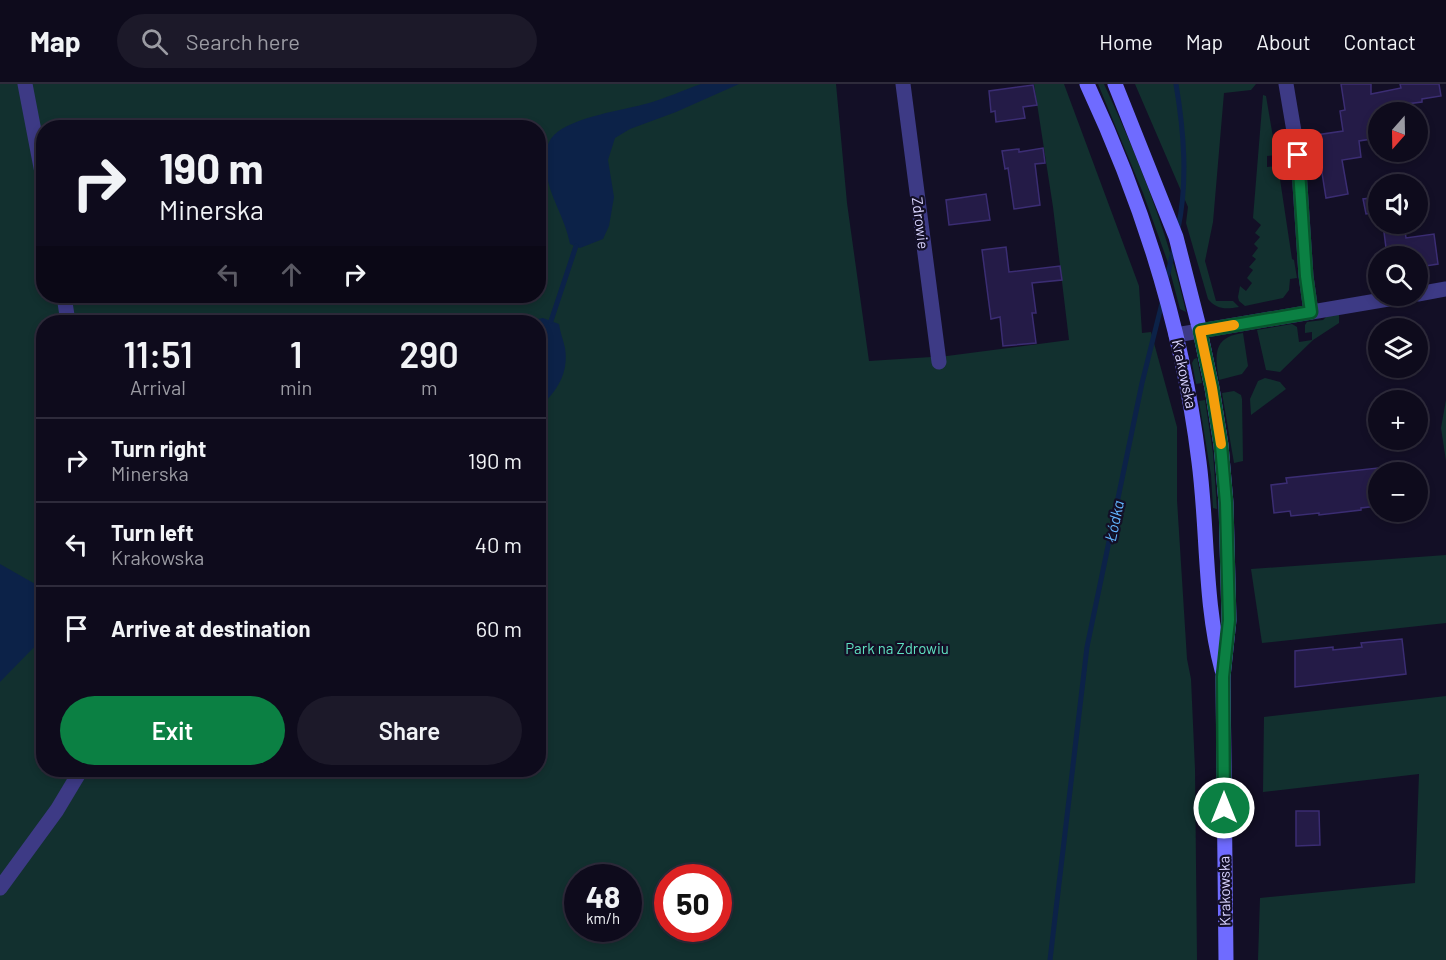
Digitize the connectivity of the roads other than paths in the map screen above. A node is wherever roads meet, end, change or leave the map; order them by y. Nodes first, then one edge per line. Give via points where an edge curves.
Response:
1 (25, 84) edge
2 (903, 84) edge
3 (1087, 84) edge
4 (1115, 84) edge
5 (1286, 84) edge
6 (36, 141) edge
7 (1446, 289) edge
8 (1428, 292) edge
9 (1368, 302) edge
10 (1311, 312) junction
11 (1200, 331) junction
12 (1176, 335) junction
13 (939, 362) dead end
14 (1223, 677) junction
15 (77, 777) edge
16 (0, 888) edge
17 (1226, 960) edge

1 - 6 street
2 - 13 street, Zdrowie
3 - 12 main road, Krakowska via 1126,175 1158,265
4 - 11 main road, Krakowska via 1166,210
5 - 10 street via 1298,155
7 - 8 street
9 - 10 street
10 - 11 street
11 - 12 street
11 - 14 main road, Krakowska via 1216,412 1226,503 1229,620
12 - 14 main road, Krakowska via 1191,402 1206,517 1211,619
14 - 17 main road, Krakowska
15 - 16 street

